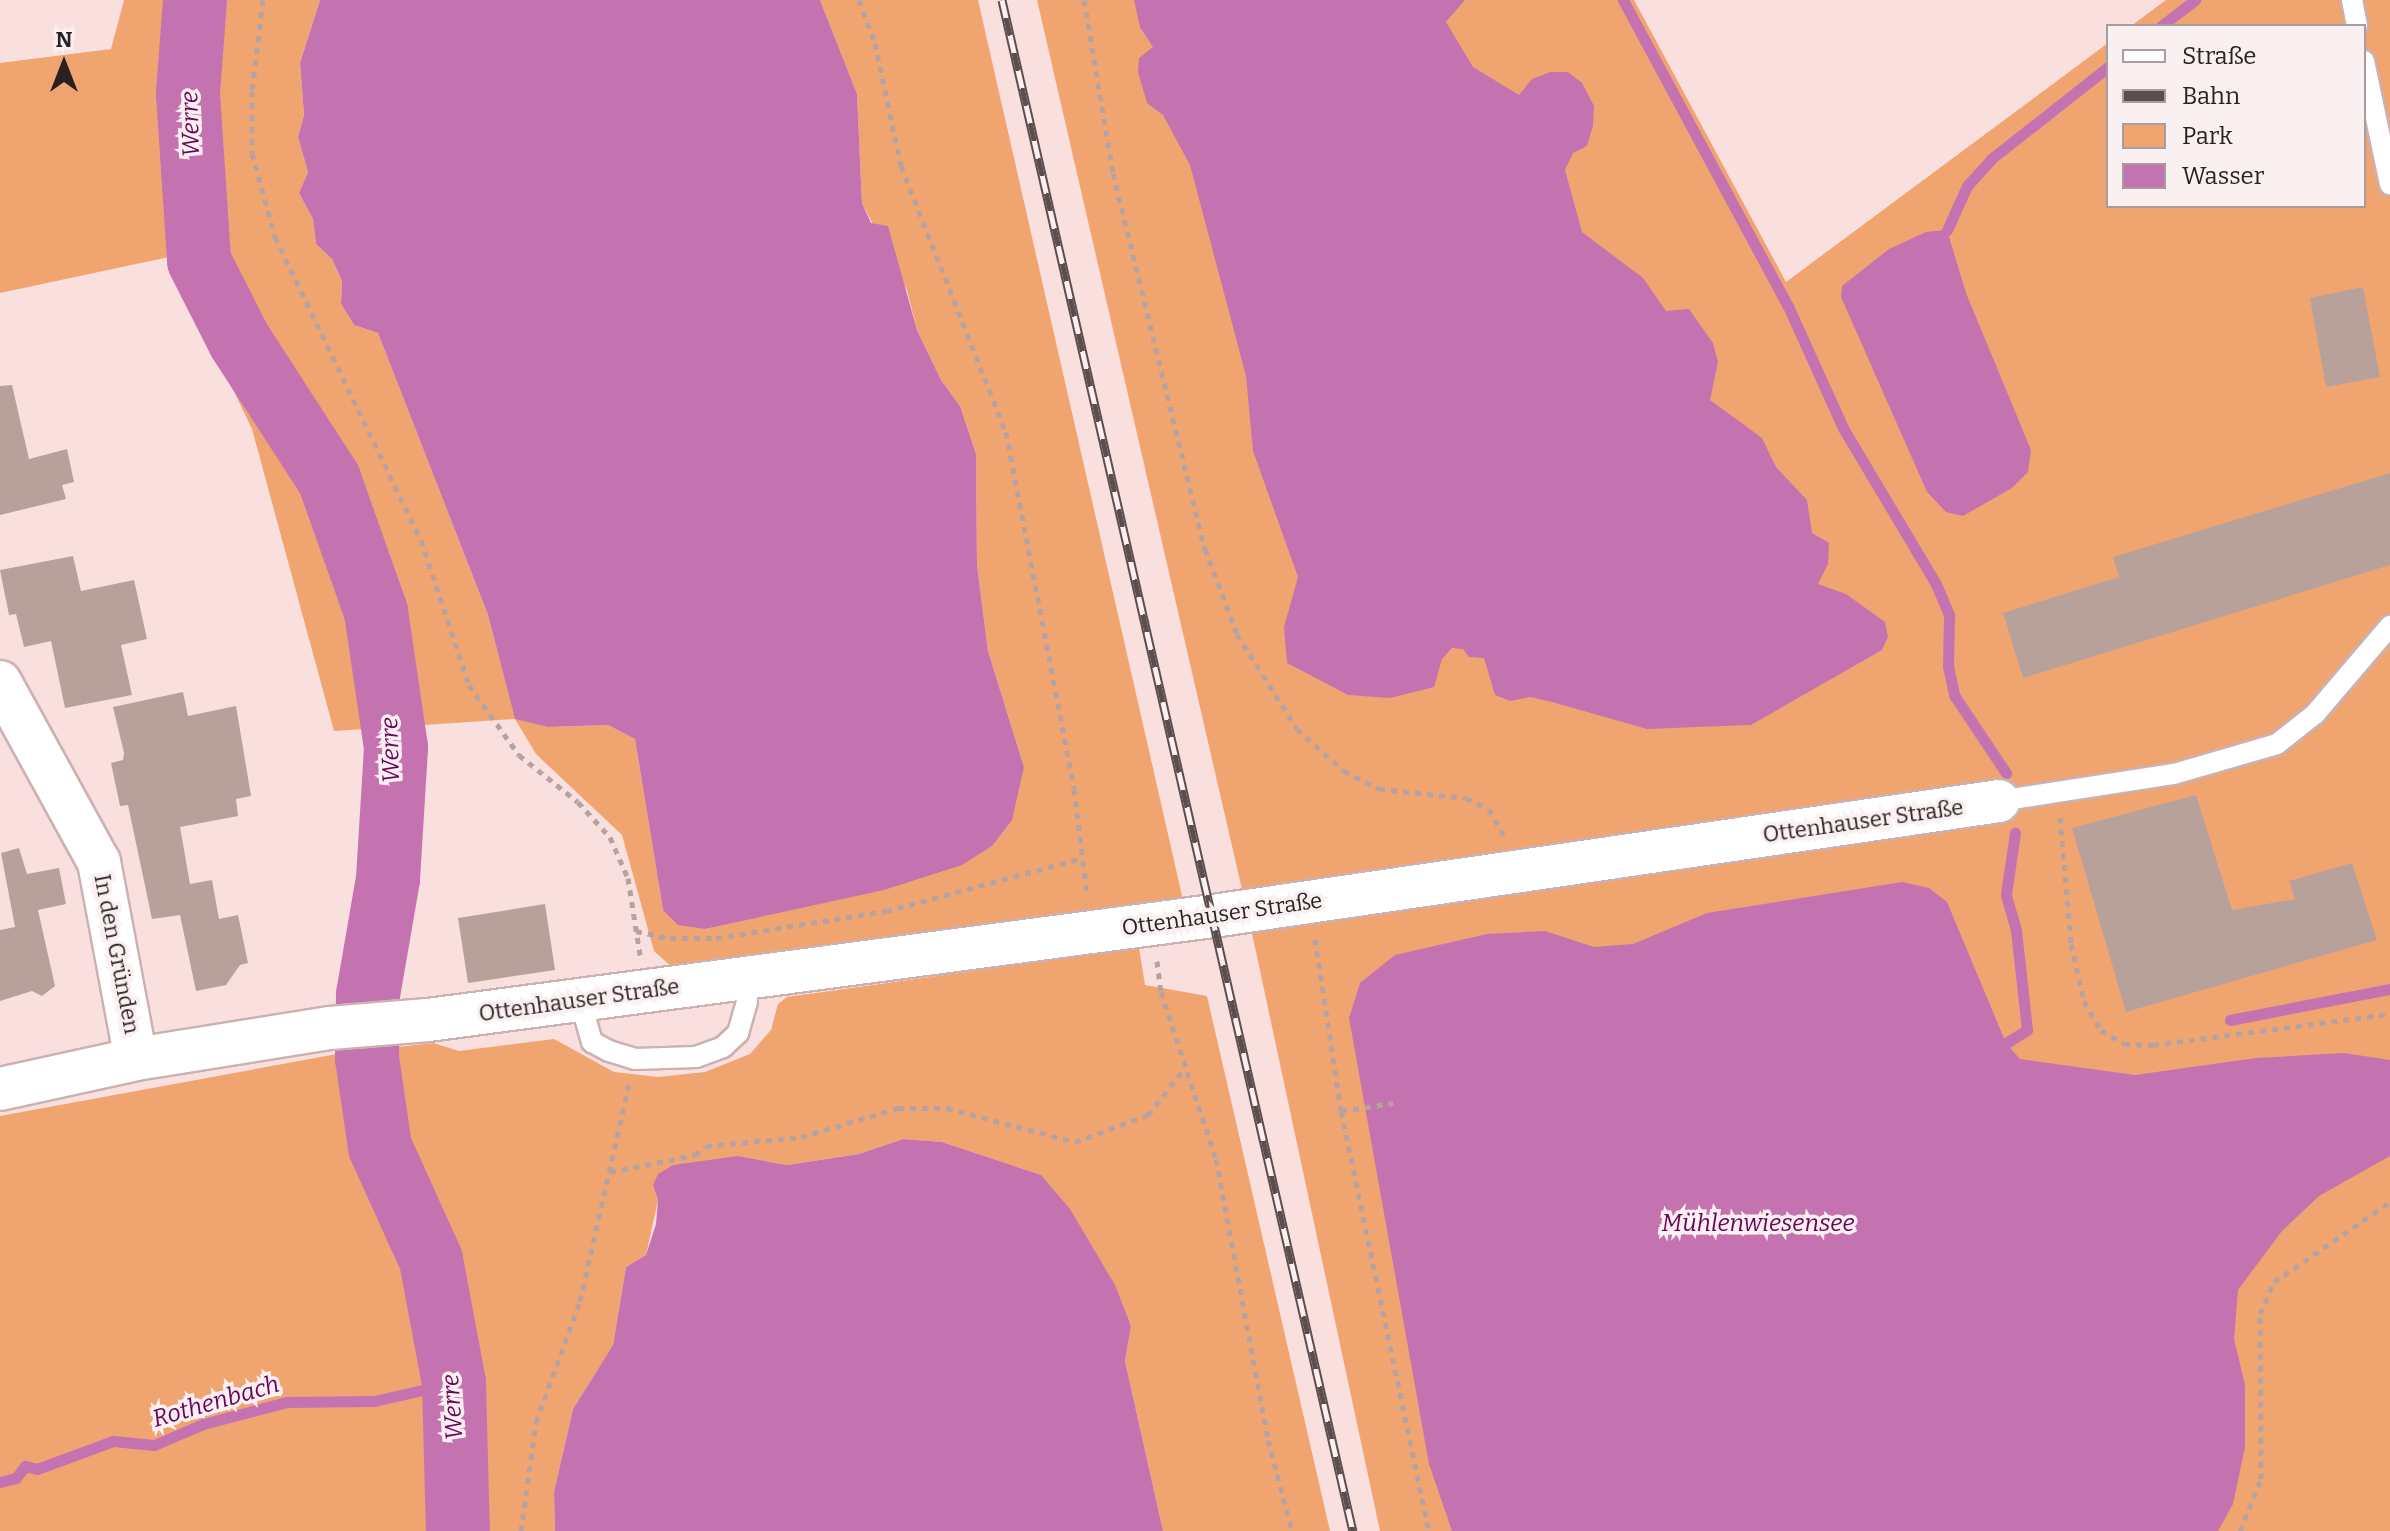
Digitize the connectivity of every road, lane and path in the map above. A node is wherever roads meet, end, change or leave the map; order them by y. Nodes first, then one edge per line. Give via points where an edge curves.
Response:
1 (263, 0) edge
2 (859, 0) edge
3 (1084, 0) edge
4 (2352, 0) edge
5 (2357, 24) edge
6 (2366, 70) edge
7 (2390, 184) edge
8 (2390, 626) edge
9 (0, 682) edge
10 (2058, 792) junction
11 (1999, 801) joint
12 (1082, 858) junction
13 (1513, 872) junction
14 (1309, 902) junction
15 (1153, 924) junction
16 (636, 931) junction
17 (1091, 932) junction
18 (743, 978) junction
19 (646, 991) junction
20 (580, 1000) junction
21 (2390, 1014) edge
22 (136, 1059) junction
23 (635, 1059) junction
24 (1185, 1068) junction
25 (0, 1089) edge
26 (1393, 1103) dead end
27 (1341, 1111) junction
28 (610, 1172) junction
29 (2390, 1202) edge
30 (521, 1531) edge
31 (1292, 1531) edge
32 (1429, 1531) edge
33 (2240, 1531) edge

1 - 16 path via 252,91 252,153 275,237 421,540 469,685 519,755 578,802 610,837 628,878
2 - 12 path via 875,43 901,166 1006,432
3 - 13 path via 1117,188 1205,549 1237,634 1297,729 1344,771 1379,789 1466,798 1489,809 1503,828
4 - 5 lane
6 - 7 lane
8 - 10 lane, Ottenhauser Straße via 2315,714 2277,744 2174,774
9 - 22 street, In den Gründen via 99,862
10 - 11 lane, Ottenhauser Straße
10 - 21 path via 2071,944 2084,1001 2101,1030 2124,1044 2153,1045
11 - 13 street, Ottenhauser Straße
12 - 16 path via 886,911 716,938 670,938
12 - 17 path
13 - 14 street, Ottenhauser Straße
14 - 15 street, Ottenhauser Straße
14 - 27 path
15 - 17 street, Ottenhauser Straße
15 - 24 path via 1161,992
16 - 19 path
17 - 18 street, Ottenhauser Straße
18 - 19 street, Ottenhauser Straße
18 - 23 lane via 745,1020 723,1047 696,1057
19 - 20 street, Ottenhauser Straße
20 - 22 street, Ottenhauser Straße via 330,1028
20 - 23 lane via 592,1042
22 - 25 street, Ottenhauser Straße
23 - 28 path
24 - 28 path via 1148,1115 1075,1142 947,1108 898,1108 801,1137 706,1146 695,1155
24 - 31 path via 1216,1159 1268,1440
26 - 27 path
27 - 32 path
28 - 30 path via 580,1301 536,1422
29 - 33 path via 2274,1282 2260,1314 2261,1479

